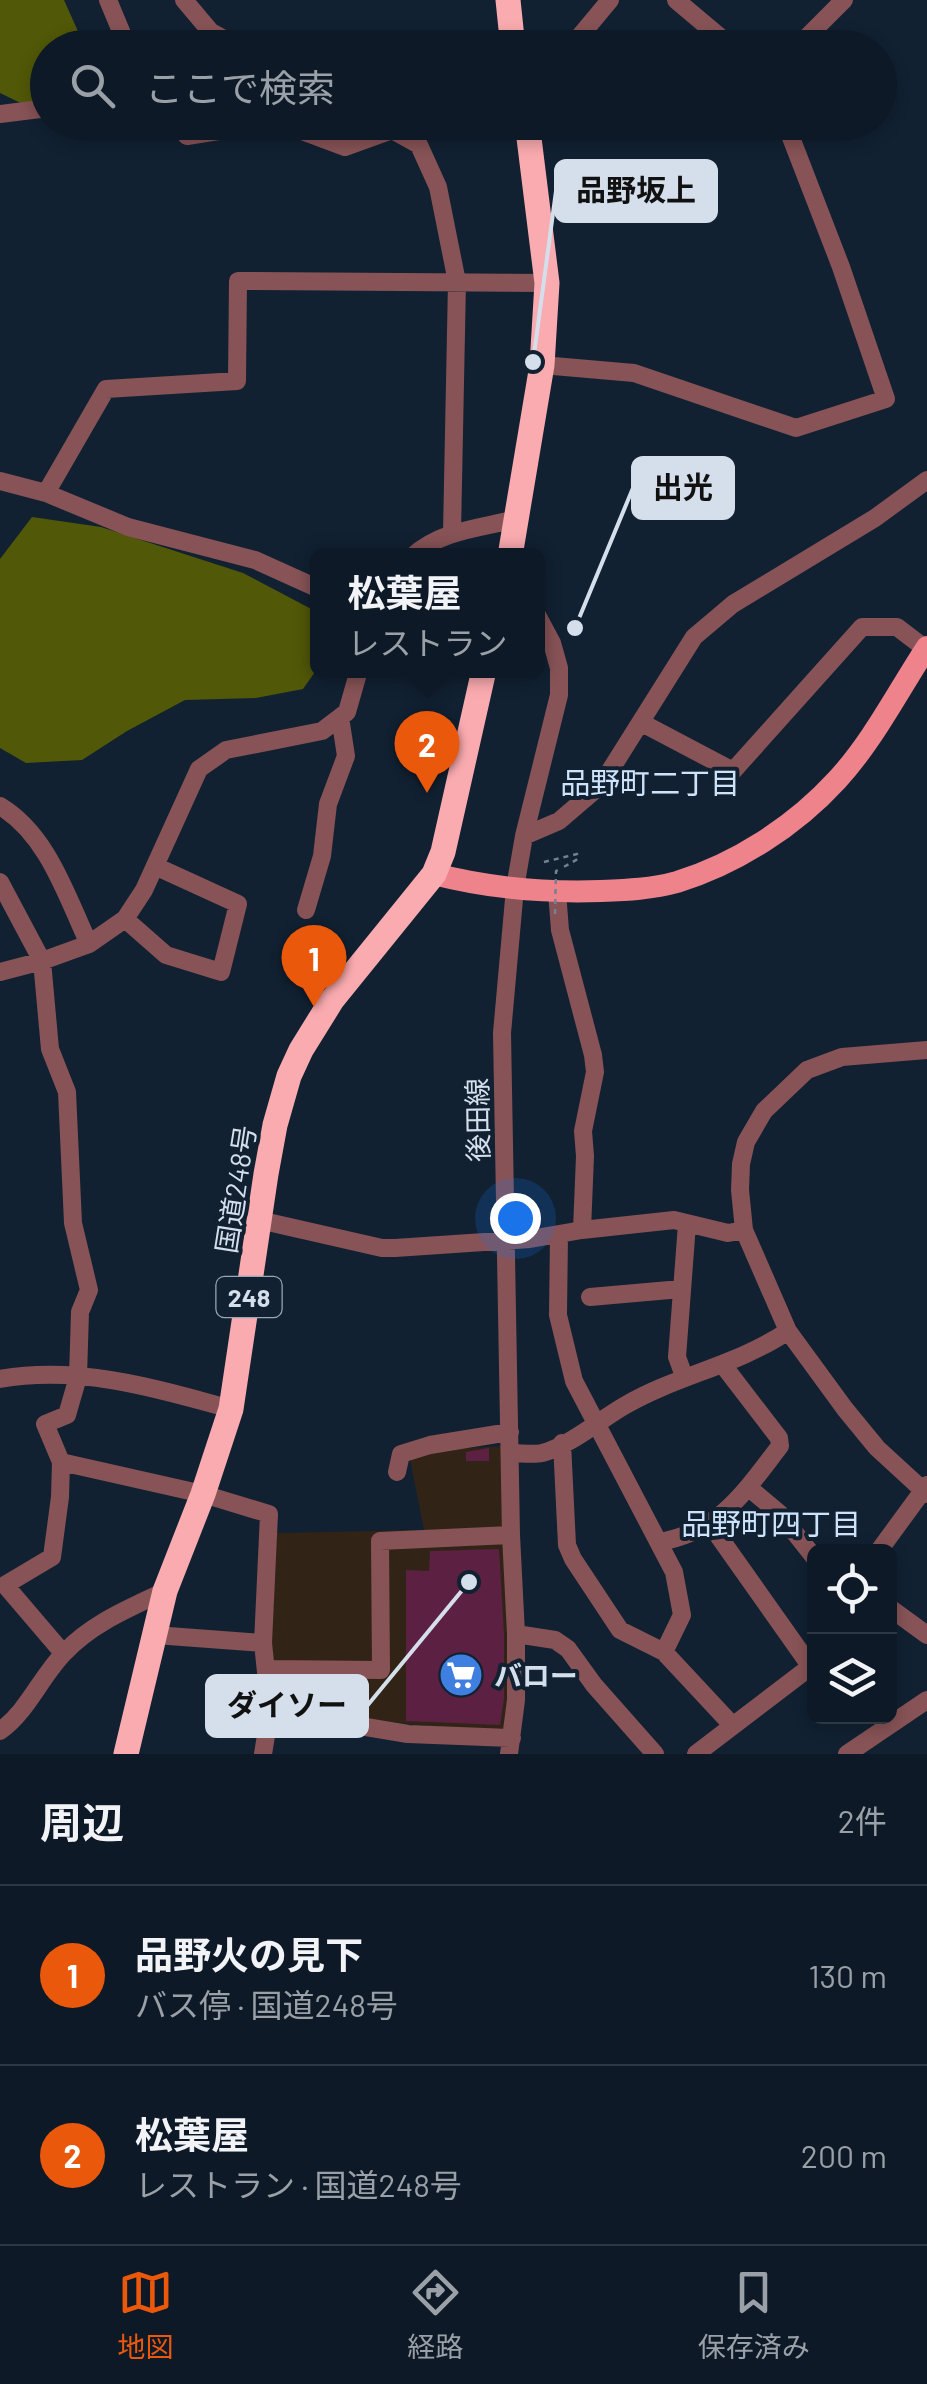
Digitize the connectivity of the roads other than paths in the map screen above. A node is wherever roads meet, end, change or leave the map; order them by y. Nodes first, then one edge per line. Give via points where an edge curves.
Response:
1 (108, 0) edge
2 (184, 0) edge
3 (508, 0) edge
4 (610, 0) edge
5 (676, 0) edge
6 (844, 0) edge
7 (120, 30) edge
8 (209, 30) edge
9 (511, 30) edge
10 (585, 30) edge
11 (712, 30) edge
12 (814, 30) edge
13 (30, 110) edge
14 (0, 114) edge
15 (328, 140) edge
16 (363, 140) edge
17 (411, 140) edge
18 (530, 140) edge
19 (792, 140) edge
20 (457, 282) junction
21 (548, 283) junction
22 (542, 365) junction
23 (0, 481) edge
24 (925, 484) edge
25 (46, 493) junction
26 (516, 519) junction
27 (452, 533) junction
28 (422, 548) edge
29 (511, 548) edge
30 (310, 585) edge
31 (545, 630) edge
32 (926, 648) edge
33 (357, 678) edge
34 (482, 678) edge
35 (340, 717) junction
36 (642, 723) junction
37 (0, 806) edge
38 (524, 836) junction
39 (155, 866) junction
40 (434, 874) junction
41 (0, 882) edge
42 (515, 888) junction
43 (556, 903) junction
44 (306, 910) dead end
45 (125, 919) junction
46 (90, 944) junction
47 (42, 962) junction
48 (0, 972) edge
49 (927, 1050) edge
50 (260, 1220) junction
51 (687, 1224) junction
52 (582, 1230) junction
53 (744, 1230) junction
54 (559, 1236) junction
55 (507, 1241) junction
56 (681, 1289) junction
57 (590, 1297) dead end
58 (788, 1331) junction
59 (723, 1365) junction
60 (684, 1376) junction
61 (78, 1377) junction
62 (0, 1379) edge
63 (231, 1409) junction
64 (596, 1425) junction
65 (510, 1432) junction
66 (562, 1443) junction
67 (511, 1453) junction
68 (61, 1462) junction
69 (397, 1472) dead end
70 (748, 1487) junction
71 (926, 1490) edge
72 (203, 1494) junction
73 (710, 1524) junction
74 (511, 1536) junction
75 (660, 1542) junction
76 (884, 1544) edge
77 (807, 1548) edge
78 (166, 1591) junction
79 (897, 1613) edge
80 (516, 1634) junction
81 (156, 1635) junction
82 (927, 1635) edge
83 (263, 1643) junction
84 (664, 1652) junction
85 (63, 1653) junction
86 (807, 1657) edge
87 (266, 1669) junction
88 (807, 1670) edge
89 (927, 1700) edge
90 (270, 1710) junction
91 (733, 1726) junction
92 (0, 1731) edge
93 (511, 1746) edge
94 (126, 1754) edge
95 (264, 1754) edge
96 (654, 1754) edge
97 (696, 1754) edge
98 (846, 1754) edge

1 - 7 street
2 - 8 street
3 - 9 highway
4 - 10 street
5 - 11 street
6 - 12 street
13 - 14 street
15 - 16 street via 345,146
17 - 20 street via 438,186
18 - 21 highway
19 - 22 street via 886,399 796,428 634,373
20 - 21 street
20 - 25 street via 238,281 237,381 106,389
20 - 27 street
21 - 22 highway
22 - 26 highway
23 - 25 street
24 - 36 street via 733,604 694,637
25 - 30 street via 128,527 255,560
26 - 27 street
26 - 29 highway
27 - 28 street
31 - 38 street, 後田線 via 559,668 558,695
32 - 36 street via 897,627 862,627 733,772
32 - 43 main road via 837,780 771,835 676,882
33 - 35 street
34 - 40 highway, 国道248号 / 248
35 - 39 street via 322,731 226,750 199,769
35 - 44 street via 346,756 328,804
36 - 38 street via 601,785 559,822
37 - 46 street via 40,842
38 - 42 street, 後田線
39 - 45 street
39 - 45 street via 238,904 221,972 166,955
40 - 42 main road
40 - 50 highway, 国道248号 / 248 via 350,975 301,1050 275,1125
41 - 47 street
42 - 43 main road
42 - 55 street, 後田線 via 502,1033
43 - 52 street via 596,1072 583,1132
45 - 46 street
46 - 47 street
47 - 48 street
47 - 61 street via 50,1049 67,1092 73,1224 89,1290 80,1312
49 - 53 street via 842,1056 806,1070 764,1110 741,1164
50 - 55 street via 382,1248
50 - 63 highway, 国道248号 / 248
51 - 52 street
51 - 53 street
51 - 56 street
52 - 54 street
53 - 58 street
54 - 55 street
54 - 64 street via 558,1316 574,1381
55 - 65 street, 後田線
56 - 57 street
56 - 60 street via 678,1357
58 - 59 street
58 - 71 street via 877,1448
59 - 60 street
59 - 70 street via 780,1438
60 - 64 street
61 - 62 street
61 - 63 street via 138,1383
61 - 68 street via 67,1414 44,1424
63 - 72 highway, 国道248号 / 248
64 - 66 street
64 - 75 street
65 - 67 street, 後田線
65 - 69 street via 401,1454
66 - 67 street via 539,1454
66 - 84 street via 573,1560 620,1630
67 - 74 street, 後田線
68 - 72 street
68 - 85 street via 52,1557 5,1585
70 - 73 street
70 - 77 street
71 - 76 street
72 - 78 highway, 国道248号 / 248
72 - 83 street via 270,1514
73 - 75 street
73 - 86 street
74 - 80 street, 後田線
74 - 87 street via 380,1541 381,1670
75 - 84 street via 682,1615
78 - 81 highway, 国道248号 / 248
78 - 85 street via 89,1630
79 - 82 street
80 - 93 street, 後田線
80 - 96 street via 568,1648
81 - 83 street
81 - 94 highway, 国道248号 / 248
83 - 87 street
84 - 91 street
85 - 92 street
87 - 90 street
88 - 91 street
89 - 98 street
90 - 93 street
90 - 95 street
91 - 97 street

